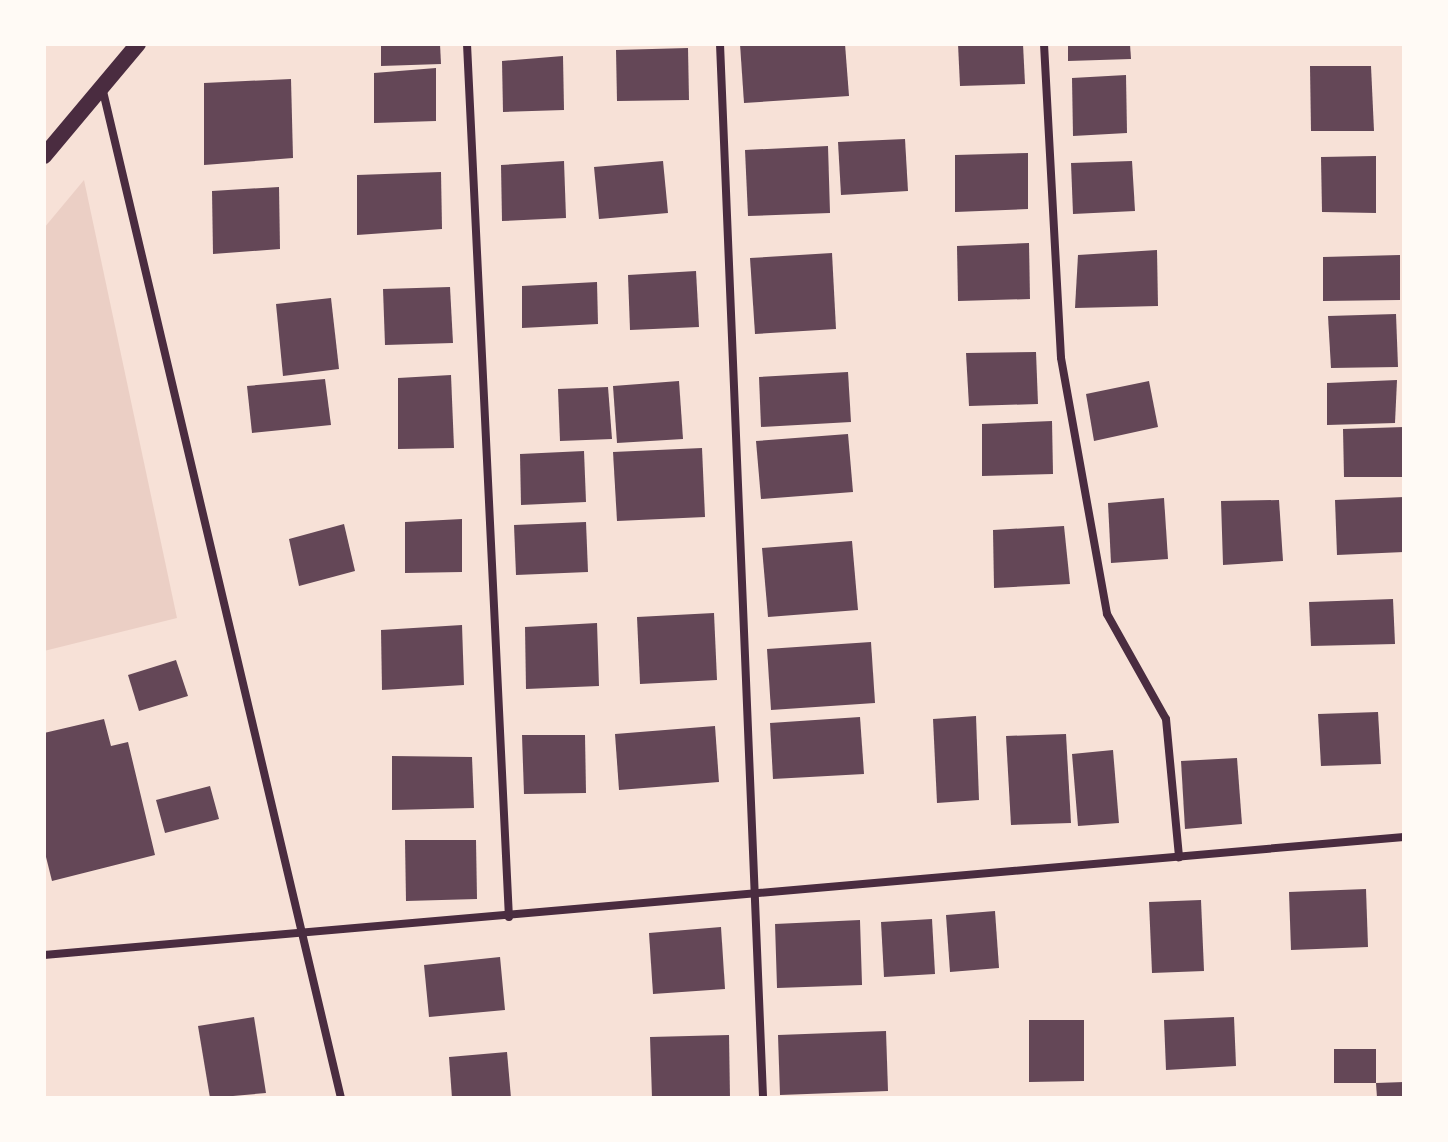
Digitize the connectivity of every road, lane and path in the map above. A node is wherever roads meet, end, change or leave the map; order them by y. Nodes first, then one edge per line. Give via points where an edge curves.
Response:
1 (138, 44) edge
2 (467, 44) edge
3 (720, 44) edge
4 (1044, 44) edge
5 (102, 86) junction
6 (44, 156) edge
7 (1404, 837) edge
8 (1179, 857) junction
9 (756, 895) junction
10 (509, 917) junction
11 (301, 935) junction
12 (44, 955) edge
13 (341, 1098) edge
14 (763, 1098) edge

1 - 5 main road
2 - 10 street
3 - 9 street
4 - 8 street via 1061,358 1107,614 1166,719
5 - 6 main road
5 - 11 street
7 - 8 street
8 - 9 street
9 - 10 street
9 - 14 street
10 - 11 street
11 - 12 street
11 - 13 street

